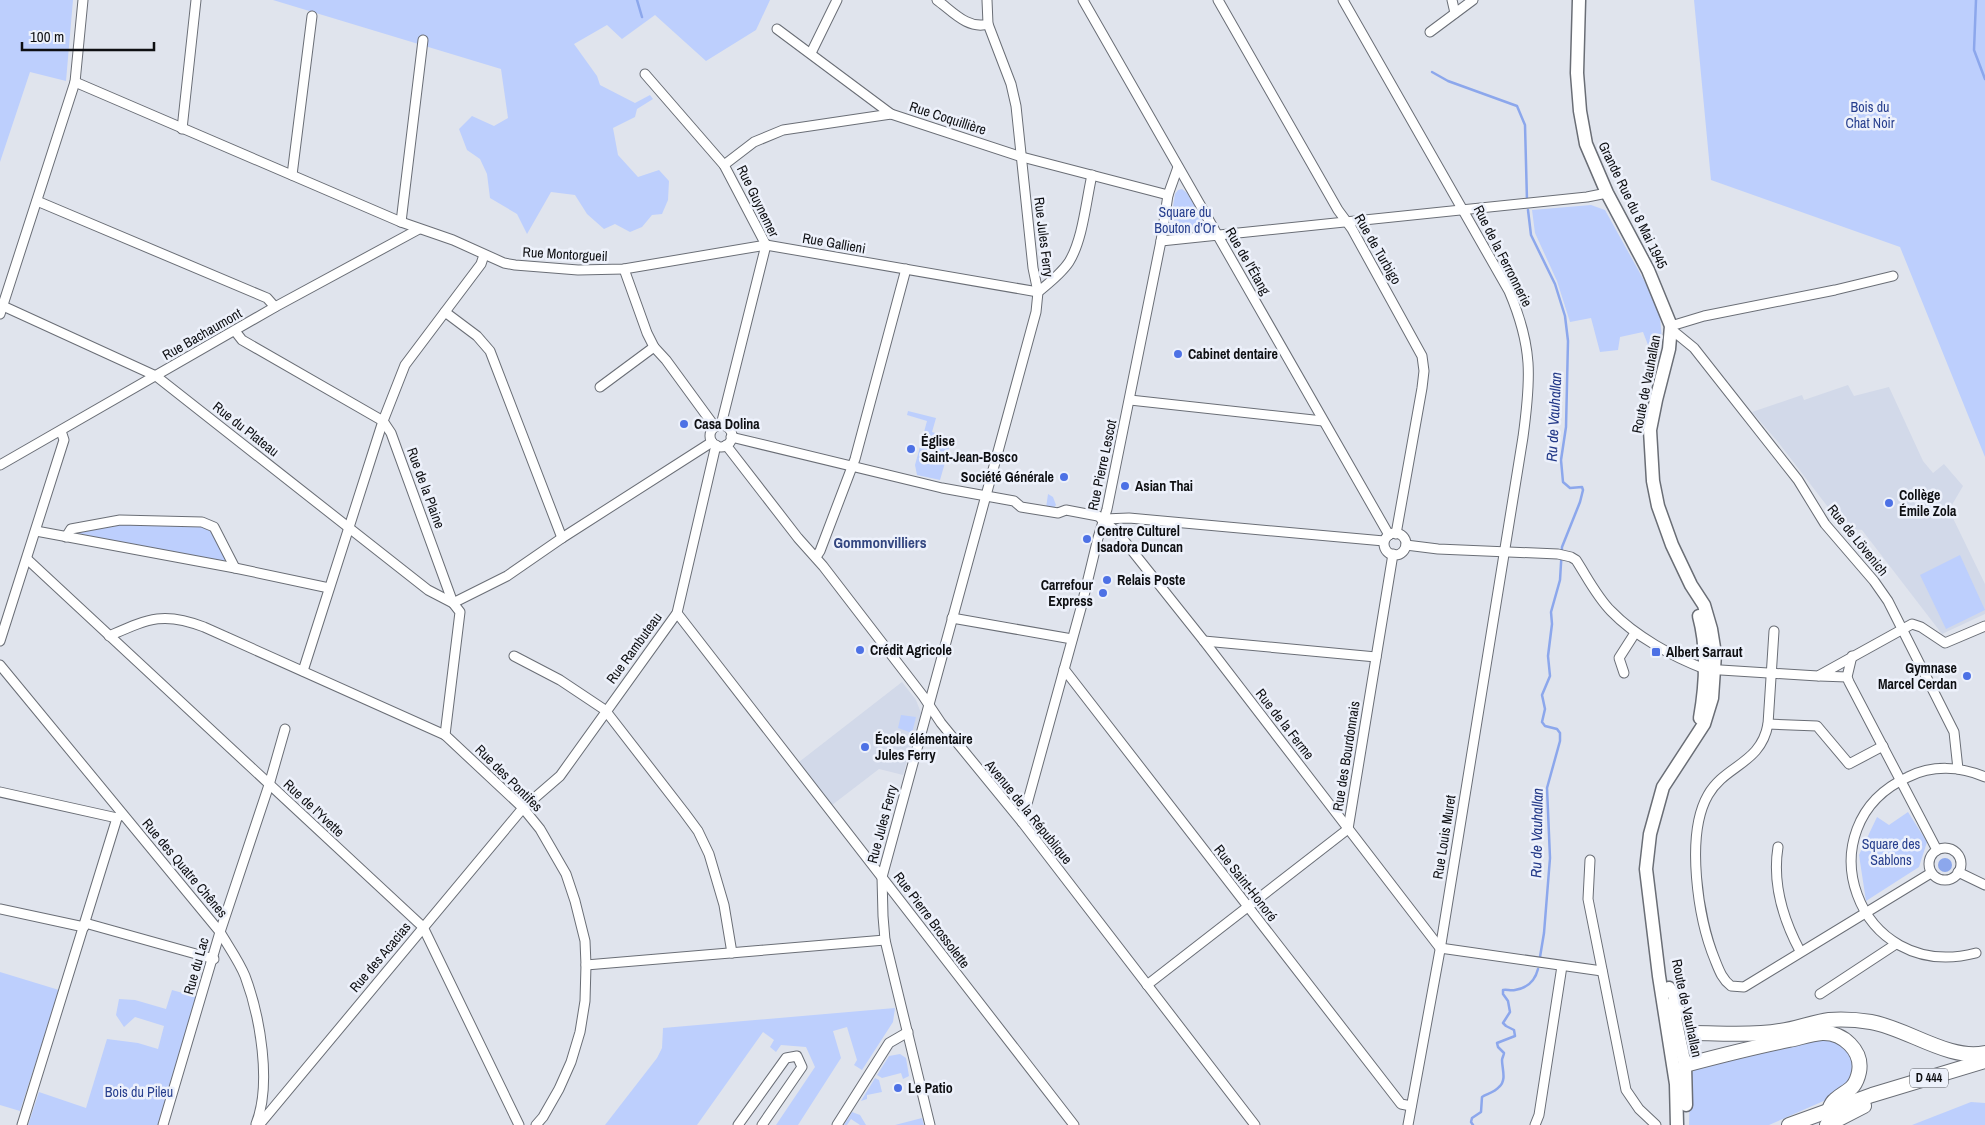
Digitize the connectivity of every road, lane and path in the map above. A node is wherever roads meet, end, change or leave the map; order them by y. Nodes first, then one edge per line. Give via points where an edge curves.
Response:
1 (83, 0) edge
2 (196, 0) edge
3 (837, 0) edge
4 (936, 0) edge
5 (987, 0) edge
6 (1083, 0) edge
7 (1218, 0) edge
8 (1344, 0) edge
9 (1452, 0) edge
10 (1473, 0) edge
11 (1579, 0) edge
12 (1455, 13) junction
13 (312, 16) dead end
14 (988, 24) junction
15 (777, 29) dead end
16 (1430, 32) dead end
17 (422, 40) dead end
18 (811, 53) junction
19 (645, 74) dead end
20 (75, 82) junction
21 (890, 114) junction
22 (182, 129) junction
23 (1022, 157) junction
24 (724, 165) junction
25 (1178, 167) junction
26 (292, 175) junction
27 (1092, 175) junction
28 (1607, 193) junction
29 (1168, 195) junction
30 (37, 201) junction
31 (1464, 210) junction
32 (401, 222) junction
33 (1347, 222) junction
34 (419, 229) junction
35 (1217, 234) junction
36 (1161, 241) junction
37 (766, 245) junction
38 (484, 255) junction
39 (624, 269) junction
40 (906, 269) junction
41 (1893, 276) dead end
42 (1038, 292) junction
43 (275, 307) junction
44 (2, 310) edge
45 (445, 312) junction
46 (1671, 328) junction
47 (235, 331) junction
48 (654, 347) junction
49 (156, 376) junction
50 (600, 387) dead end
51 (1130, 400) junction
52 (383, 421) junction
53 (1323, 421) junction
54 (718, 426) junction
55 (61, 431) junction
56 (729, 441) junction
57 (714, 444) junction
58 (0, 465) edge
59 (852, 466) junction
60 (985, 497) junction
61 (1104, 519) junction
62 (349, 527) junction
63 (36, 531) junction
64 (1390, 537) junction
65 (66, 538) junction
66 (562, 538) junction
67 (1406, 545) junction
68 (1504, 552) junction
69 (1393, 554) junction
70 (816, 557) junction
71 (26, 559) junction
72 (235, 568) junction
73 (330, 588) junction
74 (453, 603) junction
75 (677, 613) junction
76 (952, 618) junction
77 (1985, 626) edge
78 (1901, 630) junction
79 (1774, 631) dead end
80 (1635, 633) junction
81 (109, 636) junction
82 (1072, 638) junction
83 (0, 641) edge
84 (1204, 641) junction
85 (514, 656) dead end
86 (1852, 656) junction
87 (1376, 657) junction
88 (0, 665) edge
89 (1064, 669) junction
90 (1710, 669) junction
91 (303, 671) junction
92 (1771, 672) junction
93 (1624, 673) dead end
94 (1818, 676) junction
95 (1847, 677) junction
96 (928, 704) junction
97 (605, 710) junction
98 (1768, 724) junction
99 (285, 729) dead end
100 (446, 735) junction
101 (1883, 746) junction
102 (1958, 769) junction
103 (1985, 777) edge
104 (1901, 780) junction
105 (269, 785) junction
106 (0, 792) edge
107 (523, 808) junction
108 (119, 816) junction
109 (1022, 822) junction
110 (1348, 829) junction
111 (1778, 847) dead end
112 (1937, 850) junction
113 (1590, 860) dead end
114 (1958, 872) junction
115 (1931, 873) junction
116 (882, 877) junction
117 (1985, 885) edge
118 (0, 908) edge
119 (1248, 908) junction
120 (1865, 912) junction
121 (85, 925) junction
122 (423, 927) junction
123 (1653, 929) junction
124 (220, 932) junction
125 (885, 940) junction
126 (1896, 944) junction
127 (1440, 948) junction
128 (1800, 951) junction
129 (732, 953) junction
130 (1976, 953) dead end
131 (214, 959) junction
132 (586, 965) junction
133 (1562, 966) junction
134 (1602, 971) junction
135 (1148, 985) junction
136 (1820, 994) dead end
137 (908, 1032) junction
138 (1686, 1036) junction
139 (1985, 1053) edge
140 (1672, 1054) junction
141 (1985, 1061) edge
142 (1685, 1065) junction
143 (1872, 1095) junction
144 (1411, 1106) junction
145 (1829, 1110) junction
146 (22, 1125) edge
147 (163, 1125) edge
148 (257, 1125) edge
149 (519, 1125) edge
150 (536, 1125) edge
151 (738, 1125) edge
152 (762, 1125) edge
153 (837, 1125) edge
154 (930, 1125) edge
155 (1074, 1125) edge
156 (1255, 1125) edge
157 (1408, 1125) edge
158 (1535, 1125) edge
159 (1656, 1125) edge
160 (1677, 1125) edge
161 (1685, 1125) edge
162 (1789, 1125) edge
163 (1827, 1125) edge

1 - 20 street
2 - 22 street
3 - 18 street
4 - 14 street via 969,24 979,27
5 - 14 street, Rue Jules Ferry
6 - 25 street, Rue de l'Étang
7 - 33 street, Rue de Turbigo
8 - 31 street, Rue de la Ferronnerie
9 - 12 street
10 - 12 street
11 - 28 main road, Grande Rue du 8 Mai 1945 via 1577,73 1580,111 1586,144
12 - 16 street
13 - 26 street
14 - 23 street, Rue Jules Ferry via 1011,84
15 - 18 street
17 - 32 street
18 - 21 street
19 - 24 street, Rue Guynemer
20 - 22 street, Rue Montorgueil
20 - 30 street
21 - 23 street, Rue Coquillière
21 - 24 street, Rue Coquillière via 783,130 754,142
22 - 26 street, Rue Montorgueil
23 - 27 street, Rue Coquillière
23 - 42 street, Rue Jules Ferry
24 - 37 street, Rue Guynemer
25 - 29 street, Rue Pierre Lescot
25 - 35 street, Rue de l'Étang
26 - 32 street, Rue Montorgueil
27 - 29 street, Rue Coquillière
27 - 42 street via 1077,247 1069,262
28 - 31 street
28 - 46 main road, Grande Rue du 8 Mai 1945 via 1648,270
29 - 36 street, Rue Pierre Lescot
30 - 43 street via 267,298
30 - 44 street
31 - 33 street
31 - 68 street, Rue de la Ferronnerie via 1509,291 1526,340 1529,388
32 - 34 street, Rue Montorgueil
33 - 35 street
33 - 64 street, Rue de Turbigo via 1422,356 1422,388
34 - 38 street, Rue Montorgueil
34 - 43 street, Rue Bachaumont
35 - 36 street
35 - 53 street, Rue de l'Étang
36 - 51 street, Rue Pierre Lescot
37 - 39 street, Rue Gallieni
37 - 40 street, Rue Gallieni
37 - 54 street, Rue Guynemer
38 - 39 street, Rue Montorgueil via 515,265 578,270
38 - 45 street via 481,264
39 - 48 street, Rue Montorgueil
40 - 42 street, Rue Gallieni
40 - 59 street
41 - 46 street via 1704,316
42 - 60 street, Rue Jules Ferry via 1036,312 988,476
43 - 47 street, Rue Bachaumont
44 - 49 street, Rue du Plateau
45 - 52 street via 405,365
45 - 66 street via 478,336 490,351
46 - 78 street, Rue de Lövenich via 1694,348 1798,480 1825,524 1888,601
46 - 90 main road, Route de Vauhallan via 1650,430 1651,457 1658,506 1691,585
47 - 49 street, Rue Bachaumont
47 - 52 street via 242,340
48 - 50 street
48 - 54 street, Rue Montorgueil
49 - 55 street, Rue Bachaumont
49 - 62 street, Rue du Plateau
51 - 53 street
51 - 61 street, Rue Pierre Lescot
52 - 62 street
52 - 74 street, Rue de la Plaine via 391,433
53 - 64 street, Rue de l'Étang
54 - 56 street, Rue Montorgueil via 729,429
54 - 57 street, Rue Guynemer via 710,434
55 - 58 street, Rue Bachaumont
55 - 63 street via 64,440
56 - 57 street
56 - 59 street
56 - 70 street, Avenue de la République via 798,538
57 - 66 street
57 - 75 street, Rue Rambuteau
59 - 60 street via 943,484
59 - 70 street
60 - 61 street via 1014,501 1021,507 1058,513 1066,510
60 - 76 street, Rue Jules Ferry
61 - 64 street via 1129,518
61 - 82 street, Rue Pierre Lescot
61 - 84 street, Rue de la Ferme
62 - 73 street
62 - 74 street, Rue du Plateau via 428,590
63 - 65 street
63 - 71 street
64 - 67 street via 1402,536
64 - 69 street via 1385,550
65 - 72 street
65 - 72 street via 71,529 120,520 202,522 214,527
66 - 74 street via 507,576
67 - 68 street
67 - 69 street via 1400,554
68 - 80 street via 1561,555 1576,560 1609,610
68 - 127 street, Rue Louis Muret
69 - 87 street, Rue des Bourdonnais
70 - 96 street, Avenue de la République
71 - 81 street, Rue de l'Yvette
71 - 83 street
72 - 73 street
73 - 91 street
74 - 100 street, Rue de la Plaine via 460,612
75 - 97 street, Rue Rambuteau
75 - 116 street, Rue Pierre Brossolette
76 - 82 street
76 - 96 street, Rue Jules Ferry
77 - 78 street via 1945,643 1912,624
78 - 86 street
78 - 102 street, Rue de Lövenich via 1954,732
79 - 92 street
80 - 90 street via 1692,664
80 - 93 street via 1618,658
81 - 91 street, Rue des Pontifes via 149,620 170,617 204,627
81 - 105 street, Rue de l'Yvette
82 - 89 street, Rue Pierre Lescot
84 - 87 street
84 - 110 street, Rue de la Ferme
85 - 97 street via 560,680
86 - 94 street
86 - 95 street
87 - 110 street, Rue des Bourdonnais
88 - 108 street, Rue des Quatre Chênes
89 - 109 street, Rue Pierre Lescot
89 - 119 street, Rue Saint-Honoré
90 - 92 street
90 - 123 main road, Route de Vauhallan via 1692,744 1663,787 1650,834 1646,869
91 - 100 street, Rue des Pontifes
92 - 94 street
92 - 98 street
94 - 95 street
95 - 101 street
96 - 109 street, Avenue de la République
96 - 116 street, Rue Jules Ferry
97 - 107 street, Rue Rambuteau via 560,776
97 - 129 street via 698,831 719,883
98 - 101 street via 1817,726 1848,764
98 - 128 street via 1759,748 1706,797 1700,818 1696,879 1706,939 1726,982 1734,987 1748,984
99 - 105 street, Rue du Lac
100 - 107 street, Rue des Pontifes
101 - 104 street
102 - 103 street
102 - 104 street via 1942,768
104 - 112 street
104 - 120 street via 1877,798 1859,825 1854,840 1851,869 1854,887
105 - 122 street, Rue de l'Yvette
105 - 124 street, Rue du Lac
106 - 108 street
107 - 122 street, Rue des Acacias
107 - 132 street, Rue des Pontifes via 552,847 566,874 576,901
108 - 121 street
108 - 124 street, Rue des Quatre Chênes
109 - 135 street, Avenue de la République
110 - 119 street, Rue des Bourdonnais
110 - 127 street, Rue de la Ferme
111 - 128 street via 1780,901
112 - 114 street via 1947,849 1956,853 1960,862
112 - 115 street via 1930,860
113 - 134 street via 1588,899
114 - 115 street via 1943,880
114 - 117 street
115 - 120 street
116 - 125 street, Rue Jules Ferry
116 - 155 street, Rue Pierre Brossolette
118 - 121 street
119 - 135 street, Rue des Bourdonnais
119 - 144 street, Rue Saint-Honoré via 1401,1104
120 - 126 street via 1874,925
120 - 128 street
121 - 131 street
121 - 146 street
122 - 148 street, Rue des Acacias
122 - 149 street, Rue de l'Yvette
123 - 138 main road, Route de Vauhallan
123 - 140 main road, Route de Vauhallan
124 - 131 street, Rue du Lac
124 - 148 street, Rue des Quatre Chênes via 244,975 261,1033 263,1077
125 - 129 street
125 - 137 street, Rue Jules Ferry
126 - 130 street via 1935,958
126 - 136 street
127 - 133 street
127 - 144 street, Rue Louis Muret
129 - 132 street
131 - 147 street, Rue du Lac
132 - 150 street, Rue des Pontifes via 585,1001 571,1062
133 - 134 street
133 - 158 street
134 - 159 street via 1626,1090
135 - 156 street, Avenue de la République
137 - 153 street via 889,1043
137 - 154 street, Rue Jules Ferry
138 - 139 main road via 1779,1032 1829,1020 1851,1020 1873,1022 1958,1052
138 - 140 main road
138 - 142 main road, Route de Vauhallan
140 - 142 main road
140 - 160 main road, Route de Vauhallan via 1678,1103
141 - 143 main road, D 444
142 - 145 main road via 1822,1033 1836,1035 1854,1050 1859,1071 1849,1091 1834,1100
142 - 161 main road, Route de Vauhallan
143 - 145 main road, D 444
143 - 163 main road via 1865,1105
144 - 157 street, Rue Louis Muret
145 - 162 main road, D 444
151 - 152 street via 786,1058 797,1056 802,1067

